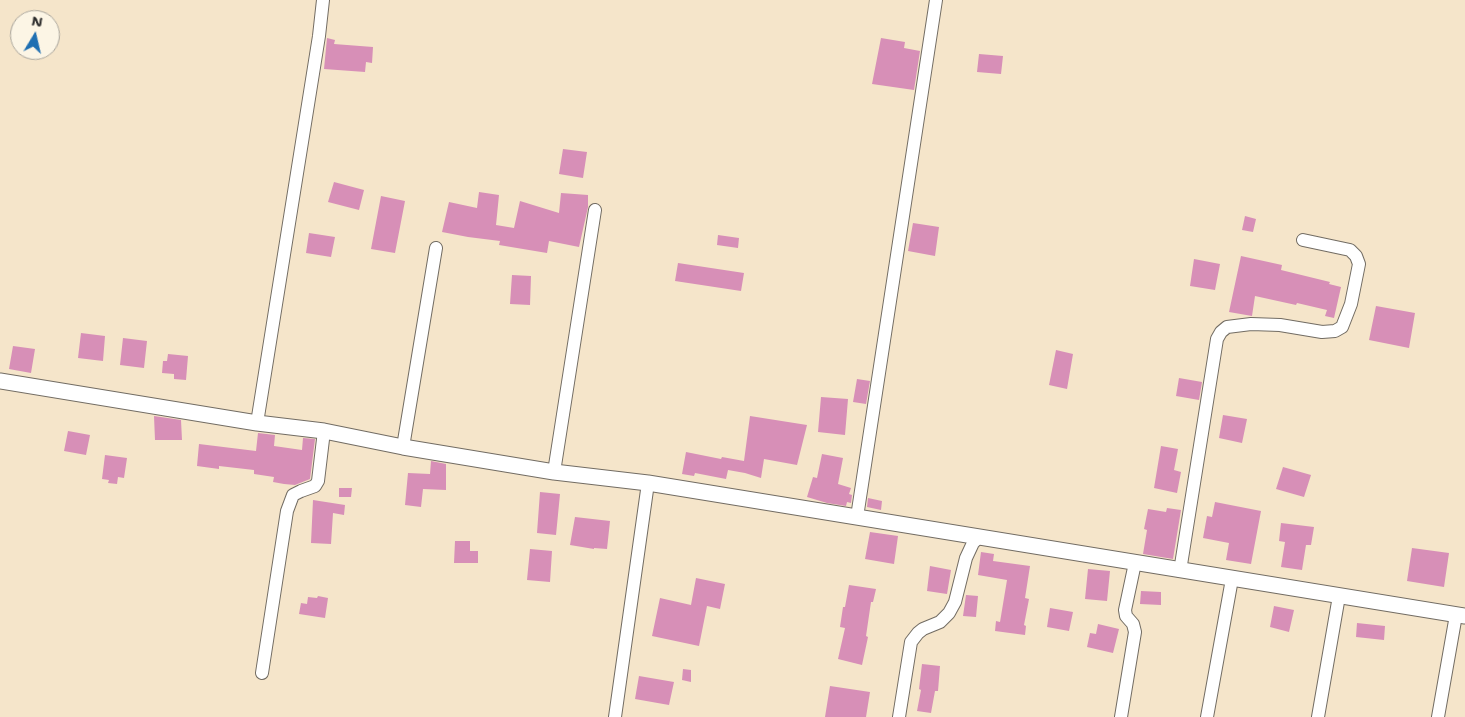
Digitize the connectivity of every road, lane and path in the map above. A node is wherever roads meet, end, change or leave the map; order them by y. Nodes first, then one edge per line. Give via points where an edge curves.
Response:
1 (323, 0) edge
2 (936, 0) edge
3 (595, 210) dead end
4 (1303, 240) dead end
5 (436, 248) dead end
6 (0, 381) edge
7 (257, 423) junction
8 (324, 431) junction
9 (403, 446) junction
10 (554, 472) junction
11 (648, 483) junction
12 (857, 517) junction
13 (979, 537) junction
14 (1134, 563) junction
15 (1180, 570) junction
16 (1232, 579) junction
17 (1339, 596) junction
18 (1460, 616) edge
19 (262, 673) dead end
20 (615, 717) edge
21 (899, 717) edge
22 (1121, 717) edge
23 (1207, 717) edge
24 (1318, 717) edge
25 (1438, 717) edge

1 - 7 street
2 - 12 street
3 - 10 street
4 - 15 street via 1350,250 1356,256 1359,264 1351,304 1342,327 1335,331 1251,324 1227,327 1221,332 1217,340
5 - 9 street
6 - 7 street
7 - 8 street
8 - 9 street
8 - 19 street via 318,482 294,495 287,511
9 - 10 street
10 - 11 street
11 - 12 street
11 - 20 street
12 - 13 street
13 - 14 street
13 - 21 street via 966,558 949,613 940,622 923,629 911,642
14 - 15 street
14 - 22 street via 1125,610 1135,632
15 - 16 street
16 - 17 street
16 - 23 street
17 - 18 street
17 - 24 street
18 - 25 street

